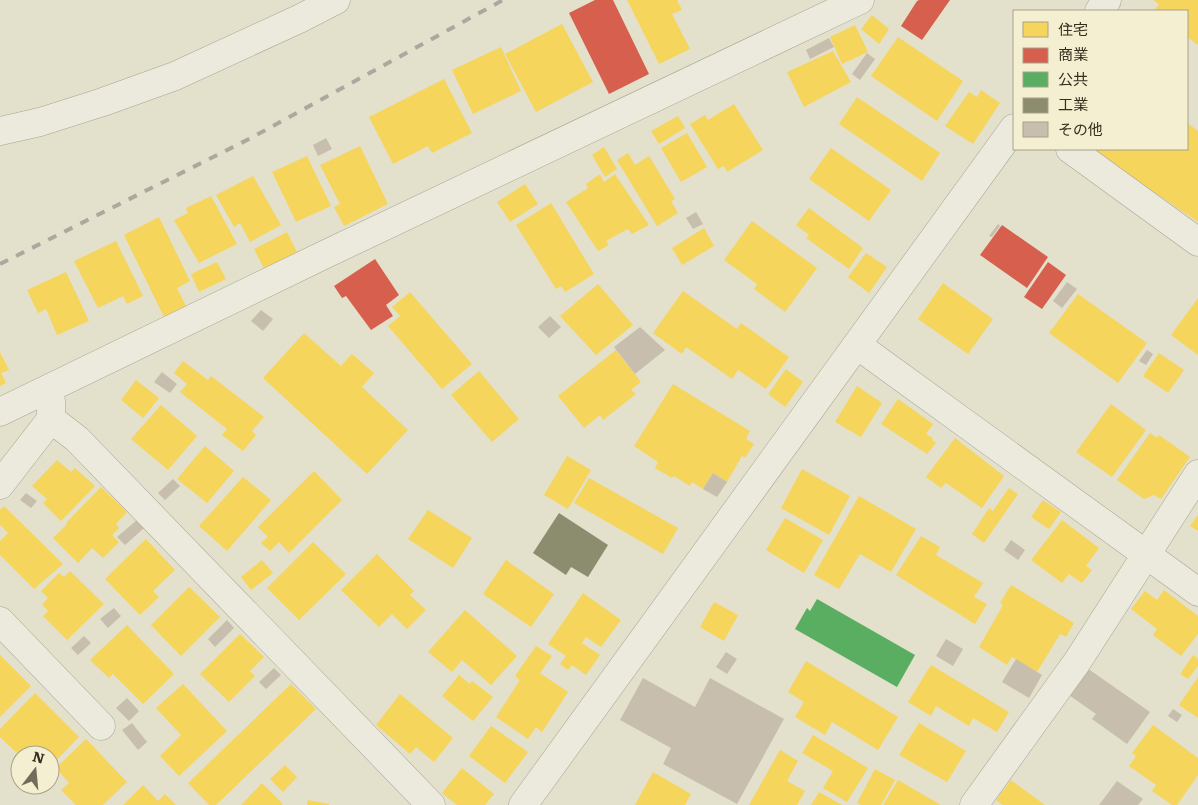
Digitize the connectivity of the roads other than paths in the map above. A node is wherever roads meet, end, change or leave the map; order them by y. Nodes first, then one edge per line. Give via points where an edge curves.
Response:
1 (336, 0) edge
2 (860, 0) edge
3 (1013, 129) edge
4 (0, 130) edge
5 (1071, 150) edge
6 (1198, 242) edge
7 (857, 345) junction
8 (51, 387) junction
9 (0, 412) edge
10 (51, 419) junction
11 (1198, 474) edge
12 (0, 485) edge
13 (1146, 554) junction
14 (1198, 592) edge
15 (0, 621) edge
16 (100, 726) dead end
17 (431, 805) edge
18 (524, 805) edge
19 (974, 805) edge

1 - 4 street via 175,76 40,122
2 - 8 street
3 - 7 street
5 - 6 street
7 - 13 street
7 - 18 street
8 - 9 street
8 - 10 street
10 - 12 street
10 - 17 street via 78,439
11 - 13 street
13 - 14 street
13 - 19 street via 1077,662
15 - 16 street

